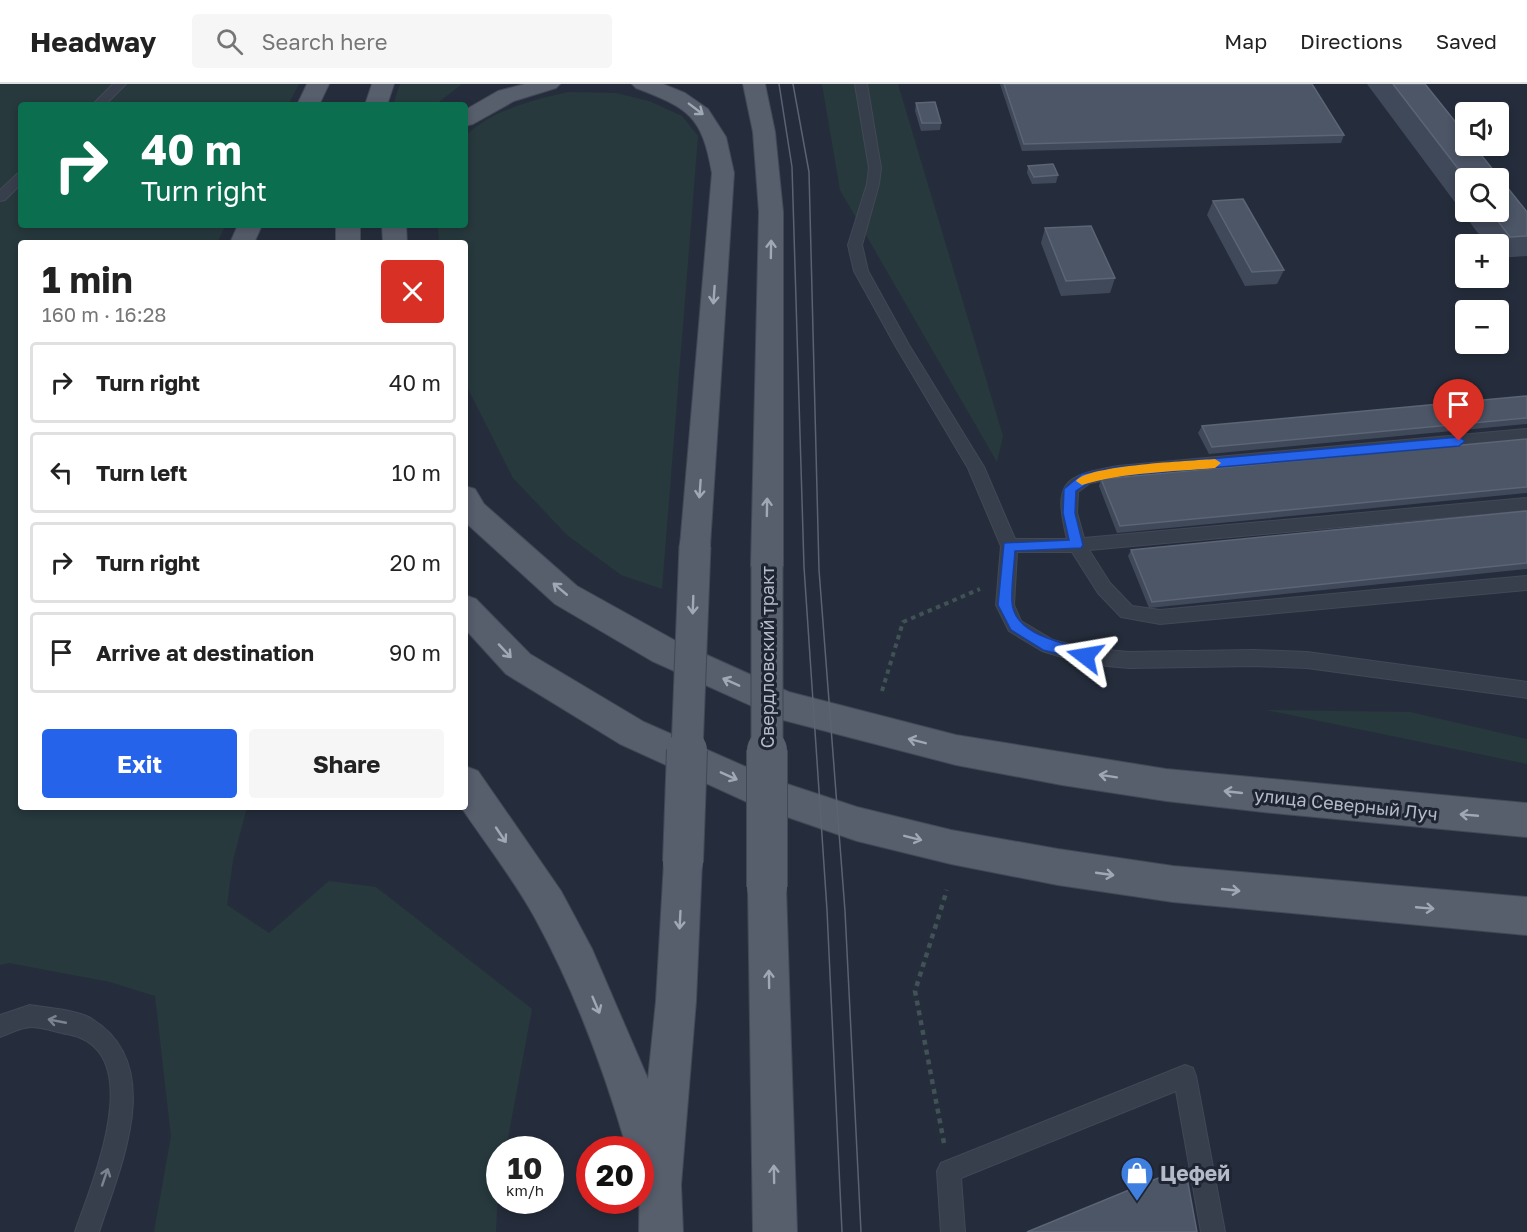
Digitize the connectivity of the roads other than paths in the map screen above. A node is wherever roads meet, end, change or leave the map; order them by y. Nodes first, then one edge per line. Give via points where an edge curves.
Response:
1 (120, 84) edge
2 (318, 84) edge
3 (383, 84) edge
4 (495, 84) edge
5 (549, 84) edge
6 (643, 84) edge
7 (754, 84) edge
8 (861, 84) edge
9 (101, 102) edge
10 (309, 102) edge
11 (377, 102) edge
12 (468, 106) edge
13 (468, 117) edge
14 (18, 180) edge
15 (0, 197) edge
16 (1527, 435) edge
17 (468, 503) edge
18 (1527, 504) edge
19 (1077, 545) junction
20 (1009, 546) junction
21 (1527, 583) edge
22 (468, 611) edge
23 (1527, 690) edge
24 (468, 786) edge
25 (1527, 820) edge
26 (1527, 916) edge
27 (0, 1026) edge
28 (659, 1185) junction
29 (87, 1232) edge
30 (661, 1232) edge
31 (775, 1232) edge
32 (954, 1232) edge
33 (1213, 1232) edge

1 - 9 lane
2 - 10 main road
3 - 11 main road
4 - 12 main road
5 - 13 main road via 506,96
6 -> 28 main road, bridge via 680,97 705,116 719,143 723,173 695,546 676,1001
31 -> 7 main road, Свердловский тракт, bridge via 767,887 771,212 764,132
8 - 20 lane via 875,168 855,245 861,271 976,467
14 - 15 lane
16 - 19 lane via 1086,478 1070,489 1069,513
25 -> 17 main road, улица Северный Луч via 1166,785 956,750 783,705 663,651 566,595 473,512
18 - 19 lane
19 - 20 lane
19 - 21 lane via 1104,588 1127,612 1160,617
20 - 23 lane via 1005,605 1015,626 1048,646 1085,656 1129,660 1307,660
22 -> 26 main road via 518,664 632,733 771,795 857,824 951,847 1173,884
24 -> 28 main road via 548,904 578,963 628,1081
29 -> 27 lane via 118,1139 123,1090 111,1048 84,1026 30,1016
28 - 30 main road
32 - 33 lane via 949,1171 1185,1076

